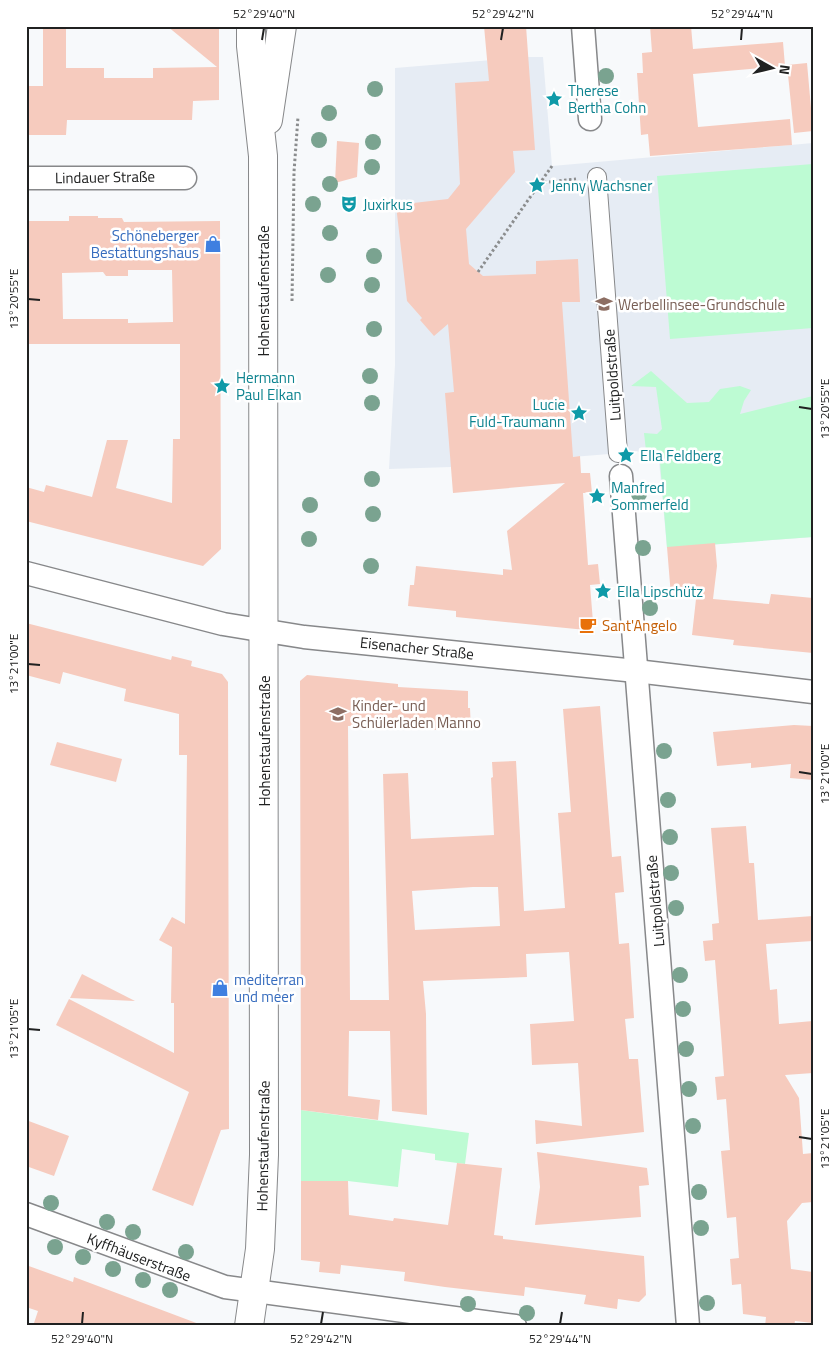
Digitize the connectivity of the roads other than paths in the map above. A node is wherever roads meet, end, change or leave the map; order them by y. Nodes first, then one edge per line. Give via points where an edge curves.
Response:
1 (251, 26) edge
2 (282, 26) edge
3 (583, 26) edge
4 (590, 119) dead end
5 (263, 156) junction
6 (26, 178) edge
7 (185, 178) dead end
8 (598, 178) road end
9 (618, 453) dead end
10 (621, 476) dead end
11 (26, 573) edge
12 (263, 631) junction
13 (636, 671) junction
14 (813, 692) edge
15 (26, 1214) edge
16 (254, 1292) junction
17 (249, 1326) edge
18 (515, 1326) edge
19 (688, 1326) edge

1 - 5 main road, Hohenstaufenstraße
2 - 5 main road, Hohenstaufenstraße
3 - 4 street
5 - 12 main road, Hohenstaufenstraße
6 - 7 street, Lindauer Straße
8 - 9 street, Luitpoldstraße
10 - 13 street, Luitpoldstraße
11 - 12 street, Eisenacher Straße via 223,624
12 - 13 street, Eisenacher Straße
12 - 16 main road, Hohenstaufenstraße via 264,1155 260,1249
13 - 14 street, Eisenacher Straße
13 - 19 street, Luitpoldstraße
15 - 16 street, Kyffhäuserstraße via 209,1283
16 - 17 main road, Hohenstaufenstraße
16 - 18 street, Kyffhäuserstraße

